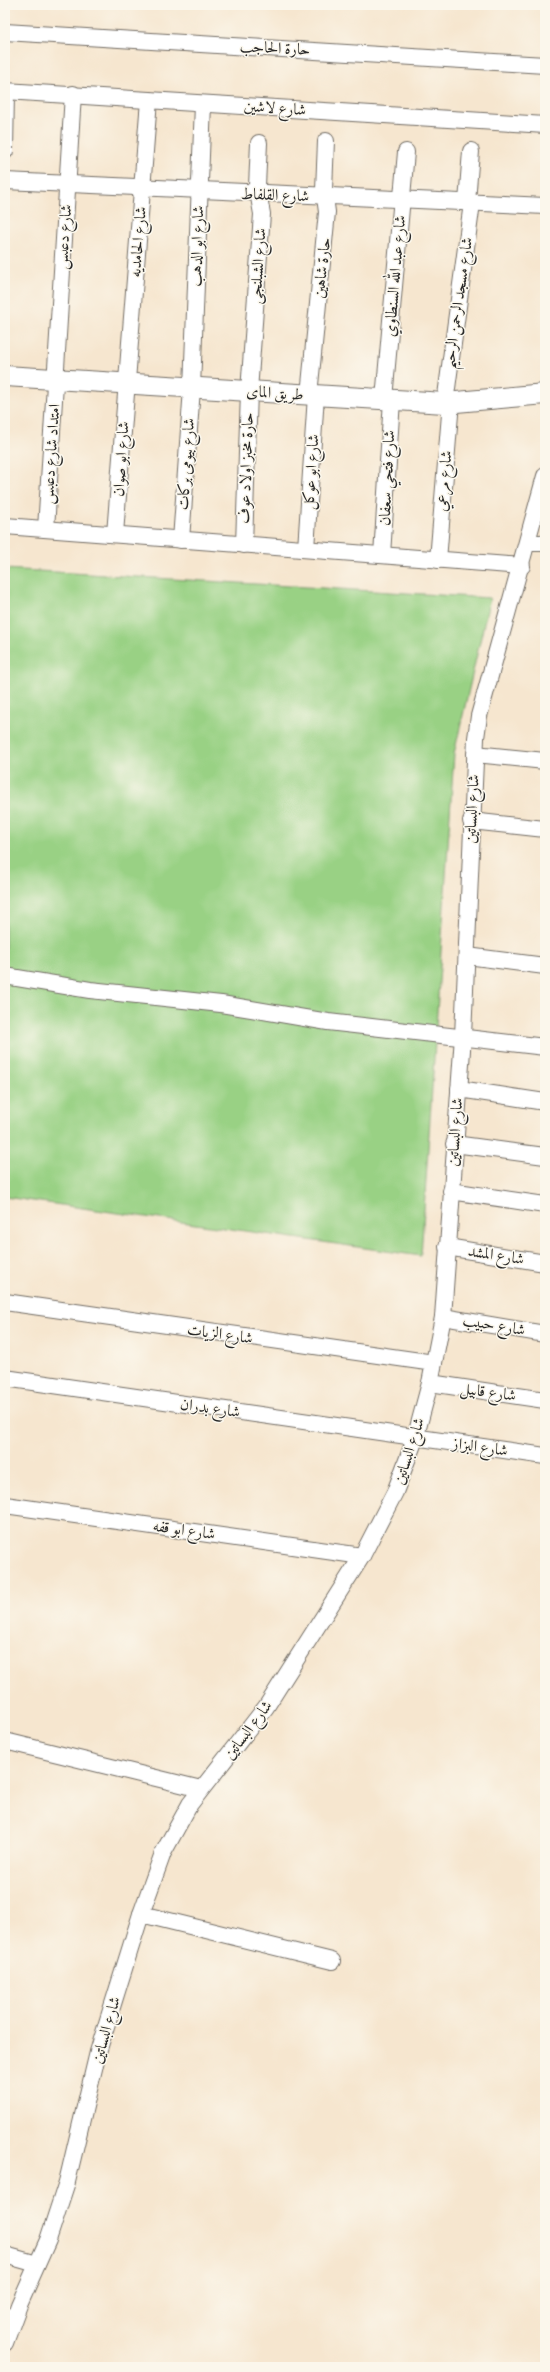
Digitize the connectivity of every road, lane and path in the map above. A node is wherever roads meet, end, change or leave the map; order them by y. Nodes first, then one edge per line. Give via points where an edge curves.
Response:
1 (5, 32) edge
2 (545, 65) edge
3 (6, 91) edge
4 (73, 94) junction
5 (149, 100) junction
6 (203, 104) junction
7 (545, 125) edge
8 (326, 141) dead end
9 (259, 143) dead end
10 (5, 151) edge
11 (471, 151) dead end
12 (406, 152) dead end
13 (5, 181) edge
14 (68, 185) junction
15 (142, 188) junction
16 (199, 192) junction
17 (258, 194) junction
18 (325, 197) junction
19 (402, 200) junction
20 (469, 202) junction
21 (545, 206) edge
22 (5, 376) edge
23 (55, 379) junction
24 (127, 383) junction
25 (192, 388) junction
26 (249, 391) junction
27 (545, 392) edge
28 (312, 395) junction
29 (388, 400) junction
30 (448, 402) junction
31 (545, 476) edge
32 (5, 526) edge
33 (46, 529) junction
34 (116, 534) junction
35 (181, 540) junction
36 (528, 543) junction
37 (545, 543) edge
38 (244, 545) junction
39 (306, 549) junction
40 (382, 555) junction
41 (438, 560) junction
42 (522, 566) junction
43 (474, 754) junction
44 (545, 761) edge
45 (471, 821) junction
46 (545, 829) edge
47 (467, 956) junction
48 (545, 966) edge
49 (5, 976) edge
50 (462, 1036) junction
51 (545, 1047) edge
52 (458, 1089) junction
53 (545, 1102) edge
54 (454, 1144) junction
55 (545, 1156) edge
56 (451, 1191) junction
57 (545, 1205) edge
58 (448, 1248) junction
59 (545, 1263) edge
60 (5, 1302) edge
61 (443, 1317) junction
62 (545, 1334) edge
63 (434, 1363) junction
64 (5, 1378) edge
65 (430, 1383) junction
66 (545, 1400) edge
67 (415, 1439) junction
68 (545, 1456) edge
69 (5, 1505) edge
70 (362, 1556) junction
71 (5, 1740) edge
72 (201, 1789) junction
73 (141, 1914) junction
74 (332, 1962) dead end
75 (5, 2255) edge
76 (37, 2264) junction
77 (5, 2343) edge

1 - 2 street, حارة الحاجب
3 - 4 street, شارع لاشين
3 - 10 street
4 - 5 street, شارع لاشين
4 - 14 street, شارع دعبس
5 - 6 street, شارع لاشين
5 - 15 street, شارع الحامديه
6 - 7 street, شارع لاشين
6 - 16 street, شارع ابو الدهب
8 - 18 street, حارة شاهين
9 - 17 street, شارع الشبلنجى
11 - 20 street, شارع مسجد الرحمن الرحيم
12 - 19 street, شارع عبد الله السنطاوي
13 - 14 street, شارع القلفاط
14 - 15 street, شارع القلفاط
14 - 23 street, شارع دعبس
15 - 16 street, شارع القلفاط
15 - 24 street, شارع الحامديه
16 - 17 street, شارع القلفاط
16 - 25 street, شارع ابو الدهب
17 - 18 street, شارع القلفاط
17 - 26 street, شارع الشبلنجى via 262,214
18 - 19 street, شارع القلفاط
18 - 28 street, حارة شاهين via 327,212
19 - 20 street, شارع القلفاط
19 - 29 street, شارع عبد الله السنطاوي
20 - 21 street, شارع القلفاط
20 - 30 street, شارع مسجد الرحمن الرحيم
22 - 23 street, طريق الماى
23 - 24 street, طريق الماى
23 - 33 street, امتداد شارع دعبس
24 - 25 street, طريق الماى
24 - 34 street, شارع ابو صوان
25 - 26 street, طريق الماى
25 - 35 street, شارع بيومى بركات
26 - 28 street, طريق الماى
26 - 38 street, حارة مخبز اولاد عوف
27 - 30 street, طريق الماى
28 - 29 street, طريق الماى
28 - 39 street, شارع ابو عوكل
29 - 30 street, طريق الماى
29 - 40 street, شارع فتحي سعفان
30 - 41 street, شارع مرعي
31 - 36 street, شارع البساتين
32 - 33 street
33 - 34 street
34 - 35 street
35 - 38 street
36 - 37 street
36 - 42 street, شارع البساتين
38 - 39 street
39 - 40 street
40 - 41 street
41 - 42 street
42 - 43 street, شارع البساتين via 479,716
43 - 44 street
43 - 45 street, شارع البساتين
45 - 46 street
45 - 47 street, شارع البساتين
47 - 48 street
47 - 50 street, شارع البساتين
49 - 50 street via 90,990 222,1004 328,1022
50 - 51 street
50 - 52 street, شارع البساتين
52 - 53 street
52 - 54 street, شارع البساتين
54 - 55 street
54 - 56 street, شارع البساتين
56 - 57 street
56 - 58 street, شارع البساتين
58 - 59 street, شارع المشد
58 - 61 street, شارع البساتين
60 - 63 street, شارع الزيات
61 - 62 street, شارع حبيب
61 - 63 street, شارع البساتين
63 - 65 street, شارع البساتين
64 - 67 street, شارع بدران
65 - 66 street, شارع قابيل
65 - 67 street, شارع البساتين
67 - 68 street, شارع البزاز
67 - 70 street, شارع البساتين via 395,1492
69 - 70 street, شارع ابو قفه
70 - 72 street, شارع البساتين via 266,1707
71 - 72 street
72 - 73 street, شارع البساتين via 171,1836
73 - 74 street
73 - 76 street, شارع البساتين via 98,2052 68,2182
75 - 76 street
76 - 77 street, شارع البساتين

